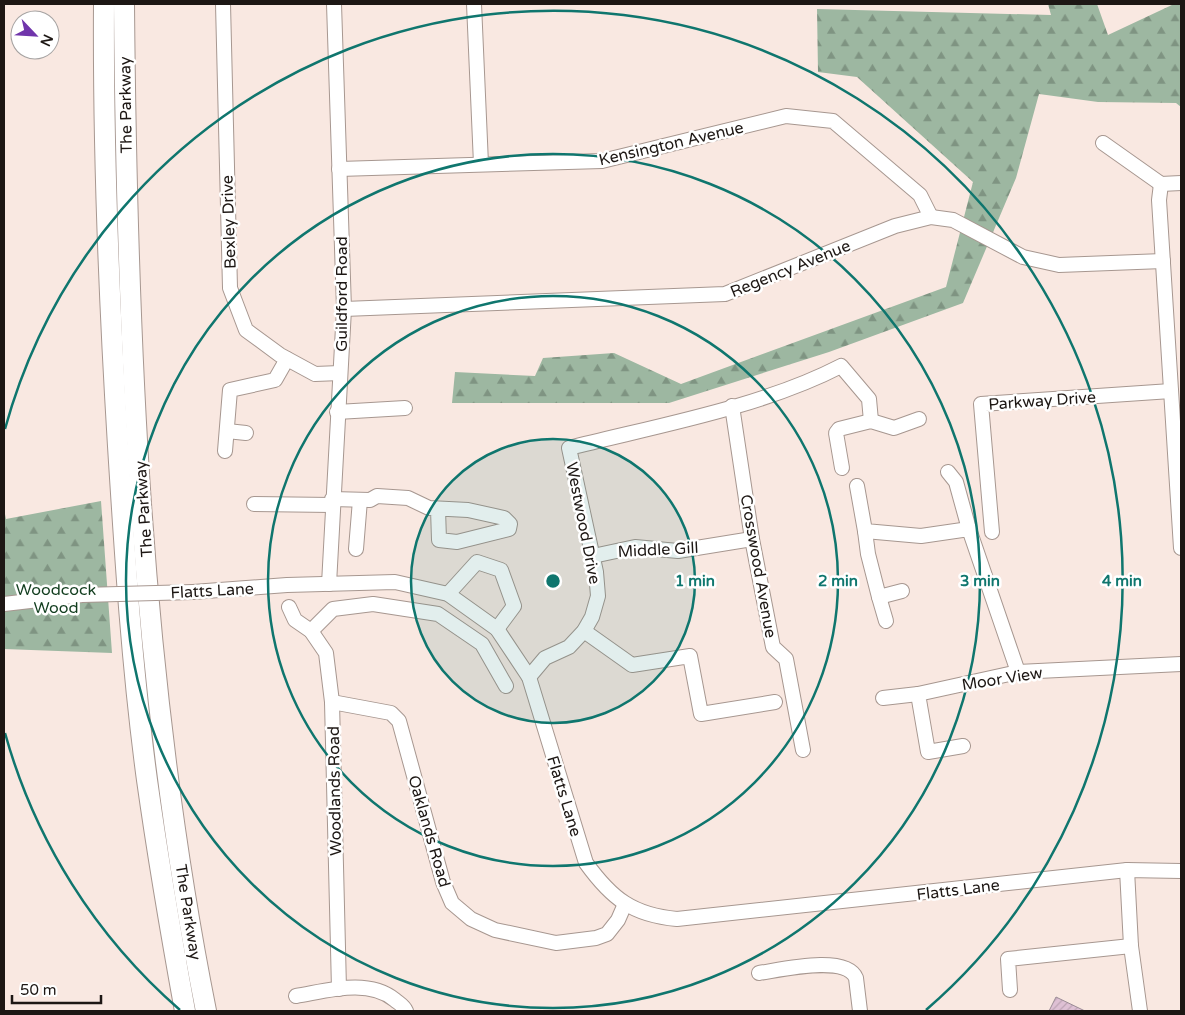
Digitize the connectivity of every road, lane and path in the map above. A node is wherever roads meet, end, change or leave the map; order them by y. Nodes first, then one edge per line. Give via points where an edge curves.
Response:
1 (104, 4) edge
2 (124, 4) edge
3 (222, 4) edge
4 (334, 4) edge
5 (474, 4) edge
6 (1103, 143) dead end
7 (480, 164) junction
8 (339, 169) junction
9 (1181, 183) edge
10 (1161, 184) junction
11 (931, 217) junction
12 (1163, 261) junction
13 (344, 309) junction
14 (288, 359) junction
15 (340, 373) junction
16 (1171, 391) junction
17 (732, 406) junction
18 (405, 408) dead end
19 (337, 412) junction
20 (919, 419) dead end
21 (871, 421) junction
22 (227, 431) junction
23 (246, 433) dead end
24 (225, 450) dead end
25 (842, 468) dead end
26 (948, 472) dead end
27 (857, 486) dead end
28 (360, 500) junction
29 (332, 502) junction
30 (254, 504) dead end
31 (438, 509) junction
32 (969, 528) junction
33 (865, 532) junction
34 (992, 532) dead end
35 (752, 539) junction
36 (1181, 548) edge
37 (356, 549) dead end
38 (593, 556) junction
39 (329, 584) junction
40 (418, 587) junction
41 (902, 591) dead end
42 (448, 594) junction
43 (878, 597) junction
44 (4, 604) edge
45 (289, 607) dead end
46 (413, 610) junction
47 (886, 621) dead end
48 (497, 629) junction
49 (311, 631) junction
50 (584, 631) junction
51 (1181, 664) edge
52 (1018, 672) junction
53 (529, 676) junction
54 (506, 686) dead end
55 (918, 694) junction
56 (883, 698) dead end
57 (332, 702) junction
58 (775, 702) dead end
59 (963, 746) dead end
60 (803, 750) dead end
61 (1127, 870) junction
62 (1181, 871) edge
63 (626, 904) junction
64 (1130, 946) junction
65 (759, 973) dead end
66 (339, 989) junction
67 (1010, 990) dead end
68 (296, 996) dead end
69 (185, 1011) edge
70 (206, 1011) edge
71 (406, 1011) edge
72 (860, 1011) edge
73 (1140, 1011) edge

1 - 69 highway, The Parkway via 106,220 130,628 147,779
2 - 70 highway, The Parkway via 127,204 142,504 170,790
3 - 14 street, Bexley Drive via 230,288 246,330
4 - 8 street, Guildford Road
5 - 7 street
6 - 10 street
7 - 8 street, Kensington Avenue
7 - 11 street, Kensington Avenue via 602,160 786,116 833,121 920,196
8 - 13 street, Guildford Road
9 - 10 street
10 - 12 street
11 - 12 street, Regency Avenue via 953,220 1023,257 1059,265
11 - 13 street, Regency Avenue via 895,226 725,294
12 - 16 street
13 - 15 street, Guildford Road
14 - 15 street, Bexley Drive via 315,374
14 - 22 street via 275,380 230,390
15 - 19 street, Guildford Road
16 - 34 street, Parkway Drive via 981,404
16 - 36 street
17 - 21 street via 810,382 841,366 869,399
17 - 35 street, Crosswood Avenue
17 - 38 street, Westwood Drive via 568,448
18 - 19 street
19 - 29 street, Guildford Road
20 - 21 street via 894,428
21 - 25 street via 836,431
22 - 23 street
22 - 24 street
26 - 32 street via 956,482
27 - 33 street
28 - 29 street
28 - 31 street via 377,496 408,498
28 - 37 street
29 - 30 street
29 - 39 street, Guildford Road
31 - 31 street via 468,510 504,518 510,524 509,529 457,542 439,540
32 - 33 street via 920,536
32 - 52 street
33 - 43 street
35 - 38 street, Middle Gill via 678,551 635,547
35 - 60 street, Crosswood Avenue via 773,647 786,658
38 - 50 street, Westwood Drive via 598,596
39 - 40 street, Flatts Lane via 395,582
39 - 44 street, Flatts Lane, bridge via 82,595
40 - 42 street, Flatts Lane
40 - 46 street
41 - 43 street
42 - 48 street, Flatts Lane
42 - 48 street via 477,562 501,570 514,606
43 - 47 street
45 - 49 street, Woodlands Road via 295,620
46 - 49 street via 373,604 334,609
46 - 54 street via 438,614 482,644
48 - 53 street, Flatts Lane
49 - 57 street, Woodlands Road via 326,653
50 - 53 street, Westwood Drive via 569,648 545,658
50 - 58 street via 632,665 690,656 701,714
51 - 52 street, Moor View
52 - 55 street, Moor View
53 - 63 street, Flatts Lane via 586,864 604,888
55 - 56 street, Moor View
55 - 59 street via 928,752
57 - 63 street, Oaklands Road via 391,713 399,721 444,882 452,903 471,918 495,930 556,943 607,934
57 - 66 street, Woodlands Road
61 - 62 street, Flatts Lane
61 - 63 street, Flatts Lane via 677,919 654,917
61 - 64 street
64 - 67 street via 1008,959
64 - 73 street
65 - 72 street via 828,965 844,967 856,978
66 - 68 street
66 - 71 street via 365,988 387,993

